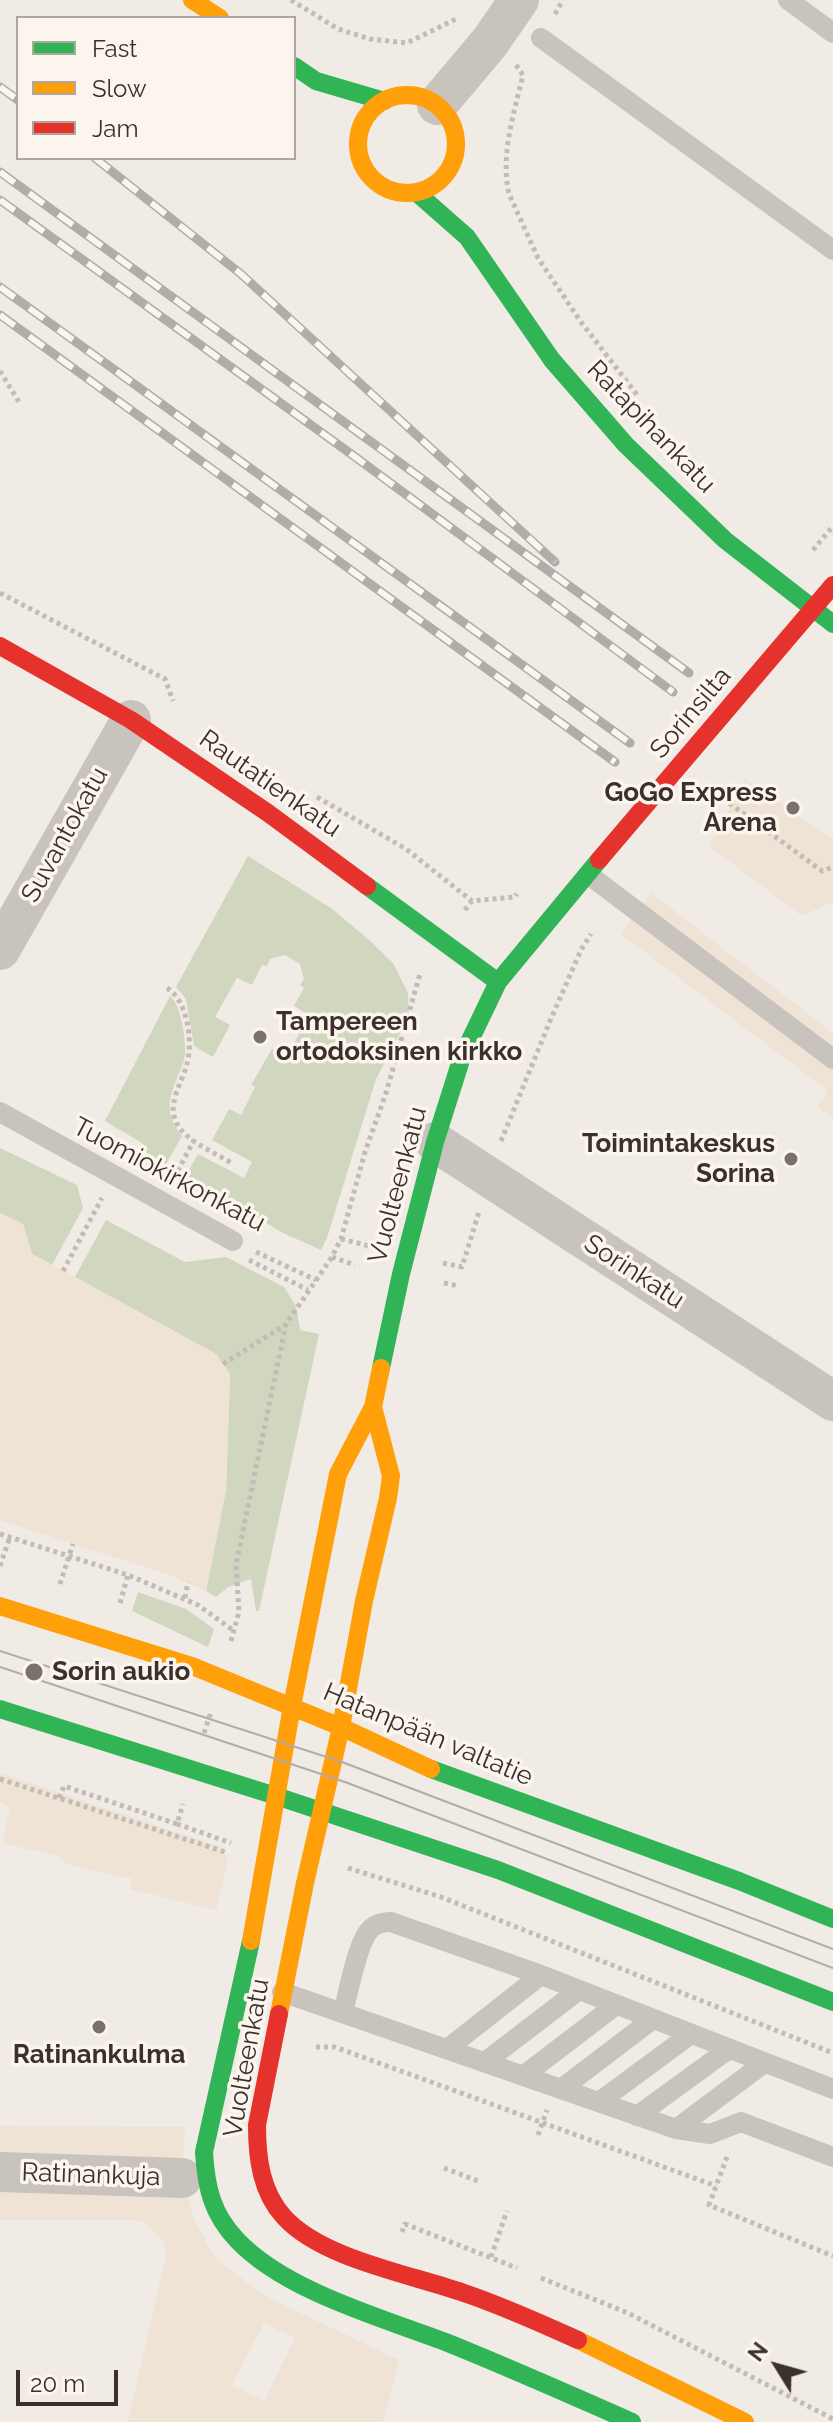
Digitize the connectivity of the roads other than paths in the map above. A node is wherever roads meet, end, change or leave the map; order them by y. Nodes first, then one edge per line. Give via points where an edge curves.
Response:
1 (192, 0) edge
2 (519, 0) edge
3 (788, 0) edge
4 (217, 16) edge
5 (833, 33) edge
6 (541, 38) dead end
7 (296, 67) edge
8 (316, 81) junction
9 (384, 101) junction
10 (437, 105) junction
11 (359, 133) junction
12 (450, 168) junction
13 (417, 193) junction
14 (466, 235) junction
15 (833, 250) edge
16 (833, 585) edge
17 (833, 624) edge
18 (0, 646) edge
19 (131, 720) junction
20 (589, 875) junction
21 (0, 950) edge
22 (498, 982) junction
23 (833, 1059) edge
24 (0, 1112) edge
25 (435, 1142) junction
26 (233, 1241) road end
27 (833, 1401) edge
28 (373, 1407) junction
29 (0, 1606) edge
30 (292, 1706) junction
31 (0, 1709) edge
32 (341, 1727) junction
33 (276, 1796) junction
34 (321, 1812) junction
35 (833, 1919) edge
36 (541, 1975) junction
37 (244, 1978) junction
38 (579, 1990) junction
39 (285, 1993) junction
40 (833, 2002) edge
41 (616, 2005) junction
42 (343, 2013) junction
43 (653, 2019) junction
44 (691, 2034) junction
45 (447, 2049) junction
46 (729, 2049) junction
47 (485, 2062) junction
48 (763, 2064) junction
49 (523, 2076) junction
50 (561, 2089) junction
51 (833, 2089) edge
52 (599, 2102) junction
53 (637, 2116) junction
54 (676, 2129) junction
55 (833, 2157) edge
56 (0, 2172) edge
57 (182, 2178) dead end
58 (632, 2422) edge
59 (745, 2422) edge

1 - 4 main road
2 - 10 street
3 - 5 lane
6 - 15 lane
7 - 8 main road
8 - 9 main road
8 - 11 main road
9 - 10 main road via 405,95
9 - 11 main road via 364,120
10 - 12 main road via 453,128 455,155
11 - 13 main road via 359,158 371,179 392,192
12 - 13 main road via 441,180
12 - 14 main road, Ratapihankatu
13 - 14 main road, Ratapihankatu
14 - 17 main road, Ratapihankatu via 540,344 621,440 754,564
16 - 20 main road, Sorinsilta
18 - 19 main road, Rautatienkatu
19 - 21 street, Suvantokatu
19 - 22 main road, Rautatienkatu
20 - 22 main road, Vuolteenkatu
20 - 23 lane
22 - 25 main road, Vuolteenkatu via 462,1057
24 - 26 lane, Tuomiokirkonkatu
25 - 27 street, Sorinkatu
25 - 28 main road, Vuolteenkatu
28 - 30 main road, Vuolteenkatu via 338,1474
28 - 32 main road, Vuolteenkatu via 391,1476
29 - 30 main road, Hatanpään valtatie via 178,1661
30 - 32 main road, Hatanpään valtatie
30 - 33 main road, Vuolteenkatu
31 - 33 main road
32 - 34 main road, Vuolteenkatu
32 - 35 main road, Hatanpään valtatie via 426,1767
33 - 34 main road
33 - 37 main road, Vuolteenkatu
34 - 39 main road, Vuolteenkatu
34 - 40 main road via 498,1870
36 - 38 lane
36 - 42 lane via 381,1922 364,1939
36 - 45 lane
37 - 39 lane
37 - 58 main road, Vuolteenkatu via 204,2152 206,2184 231,2237 292,2282
38 - 41 lane
38 - 47 lane
39 - 42 lane
39 - 59 main road, Vuolteenkatu via 257,2125 257,2148 265,2188 289,2224 337,2252 552,2328
41 - 43 lane
41 - 49 lane
42 - 45 lane
43 - 44 lane
43 - 50 lane
44 - 46 lane
44 - 52 lane
45 - 47 lane
46 - 48 lane
46 - 53 lane
47 - 49 lane
48 - 51 lane
48 - 54 lane
49 - 50 lane
50 - 52 lane
52 - 53 lane
53 - 54 lane
54 - 55 lane via 710,2134 741,2122
56 - 57 street, Ratinankuja

